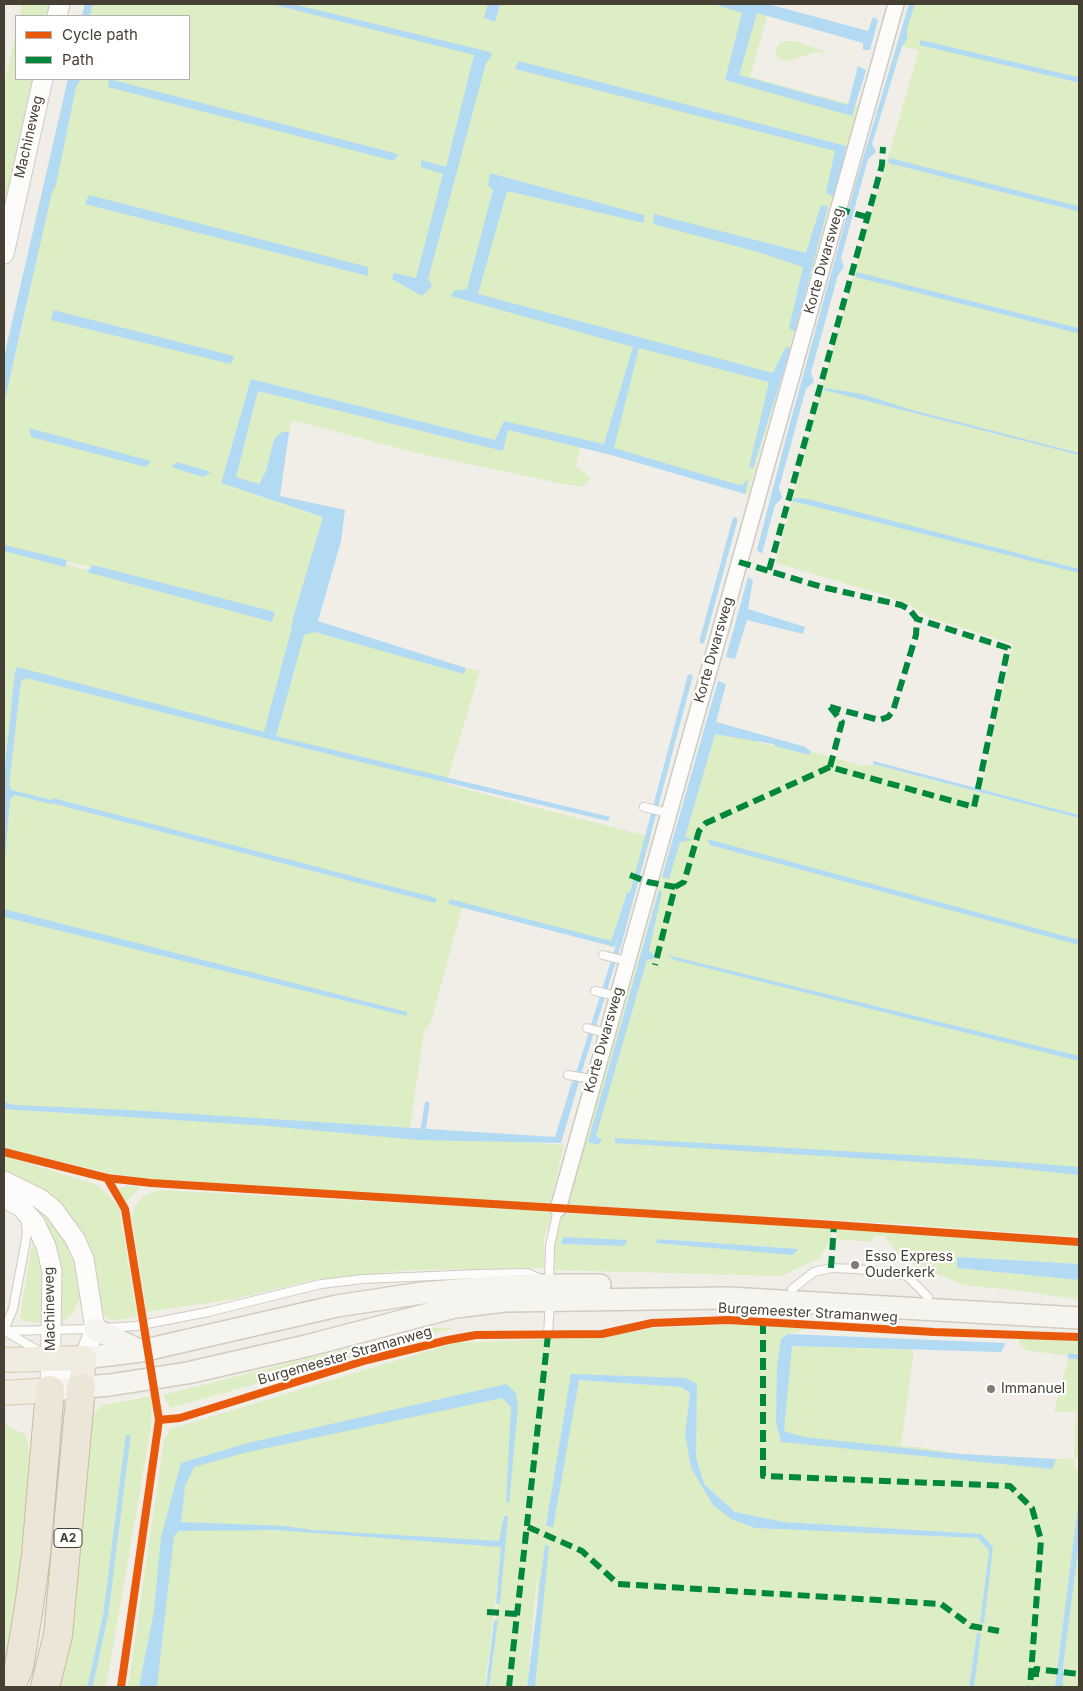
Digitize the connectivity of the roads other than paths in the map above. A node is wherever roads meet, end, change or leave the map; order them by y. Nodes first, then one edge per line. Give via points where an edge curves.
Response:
1 (896, 4) edge
2 (42, 80) edge
3 (4, 254) edge
4 (644, 807) dead end
5 (664, 812) junction
6 (603, 955) dead end
7 (622, 960) junction
8 (596, 991) dead end
9 (612, 995) junction
10 (587, 1028) dead end
11 (602, 1032) junction
12 (568, 1075) dead end
13 (588, 1079) junction
14 (4, 1181) edge
15 (4, 1198) edge
16 (21, 1207) junction
17 (558, 1209) joint
18 (549, 1292) junction
19 (1079, 1308) edge
20 (1079, 1318) edge
21 (94, 1329) junction
22 (4, 1331) edge
23 (51, 1331) junction
24 (548, 1335) dead end
25 (141, 1351) junction
26 (84, 1358) junction
27 (51, 1359) junction
28 (4, 1360) edge
29 (81, 1388) junction
30 (50, 1390) junction
31 (4, 1393) edge
32 (11, 1687) edge
33 (45, 1687) edge

1 - 5 street, Korte Dwarsweg
2 - 3 street, Machineweg
4 - 5 lane
5 - 7 street, Korte Dwarsweg
6 - 7 lane
7 - 9 street, Korte Dwarsweg
8 - 9 lane
9 - 11 street, Korte Dwarsweg
10 - 11 lane
11 - 13 street, Korte Dwarsweg
12 - 13 lane
13 - 17 street, Korte Dwarsweg
14 - 21 street via 39,1198 54,1210 75,1239 84,1259
15 - 16 street, Machineweg
16 - 22 lane, Machineweg via 27,1232 12,1309
16 - 23 street, Machineweg via 35,1223 48,1254 52,1271
17 - 18 lane, Korte Dwarsweg via 550,1246
18 - 19 main road, Burgemeester Stramanweg via 792,1289
18 - 20 main road, Burgemeester Stramanweg via 728,1298
18 - 21 lane, Burgemeester Stramanweg via 528,1273 363,1279 321,1284 145,1324
18 - 24 lane, Korte Dwarsweg
18 - 25 main road, Burgemeester Stramanweg via 518,1285 422,1293 337,1306
18 - 29 main road, Burgemeester Stramanweg via 455,1307 187,1373
21 - 23 lane, Burgemeester Stramanweg
21 - 25 main road
21 - 26 street
22 - 23 lane, Burgemeester Stramanweg
22 - 27 lane
23 - 27 street, Machineweg
25 - 26 main road, Burgemeester Stramanweg
26 - 27 main road, Burgemeester Stramanweg
26 - 29 main road
27 - 28 main road, Burgemeester Stramanweg
27 - 29 street
27 - 30 street
29 - 30 main road, Burgemeester Stramanweg
29 - 33 highway, A2 via 58,1635
30 - 31 main road, Burgemeester Stramanweg
30 - 32 highway, A2 via 24,1645

